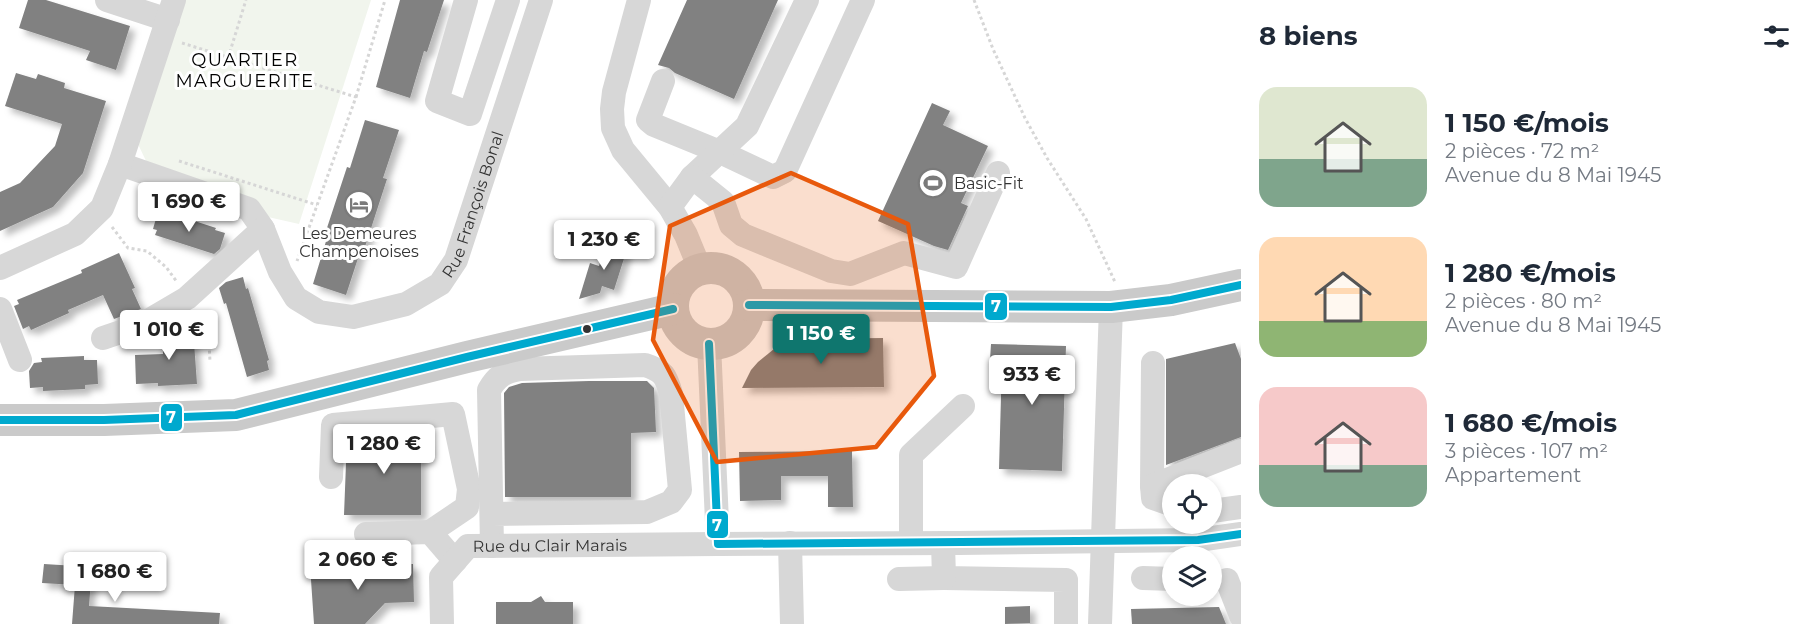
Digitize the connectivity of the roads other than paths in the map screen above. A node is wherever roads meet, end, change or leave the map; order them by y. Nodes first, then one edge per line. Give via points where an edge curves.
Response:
1 (107, 0) edge
2 (466, 0) edge
3 (508, 0) edge
4 (541, 0) edge
5 (639, 0) edge
6 (807, 0) edge
7 (863, 0) edge
8 (168, 19) edge
9 (500, 28) junction
10 (529, 37) junction
11 (663, 81) dead end
12 (720, 152) junction
13 (120, 164) junction
14 (998, 173) dead end
15 (692, 177) junction
16 (670, 207) junction
17 (263, 229) junction
18 (0, 268) edge
19 (700, 269) junction
20 (1241, 285) edge
21 (749, 305) junction
22 (1118, 306) junction
23 (0, 309) edge
24 (673, 309) junction
25 (103, 338) dead end
26 (709, 344) junction
27 (20, 360) dead end
28 (1153, 363) dead end
29 (963, 406) dead end
30 (0, 420) edge
31 (1241, 451) edge
32 (330, 477) dead end
33 (1152, 486) junction
34 (1162, 502) edge
35 (1241, 507) edge
36 (1222, 510) edge
37 (647, 512) junction
38 (492, 514) junction
39 (430, 532) junction
40 (366, 534) dead end
41 (1241, 534) edge
42 (1103, 540) junction
43 (790, 543) junction
44 (910, 543) junction
45 (943, 543) junction
46 (645, 544) junction
47 (718, 544) junction
48 (492, 546) junction
49 (455, 561) junction
50 (944, 578) junction
51 (1143, 578) dead end
52 (1227, 578) edge
53 (899, 579) dead end
54 (1162, 579) edge
55 (1241, 616) edge
56 (442, 624) edge
57 (792, 624) edge
58 (1066, 624) edge
59 (1100, 624) edge

1 - 8 street
2 - 9 street via 437,101 470,114
3 - 9 street
4 - 10 street, Rue François Bonal
5 - 16 street via 614,92 613,128 623,150
6 - 12 street via 747,126
7 - 12 street via 785,171 773,177
8 - 13 street
9 - 10 street
10 - 17 street, Rue François Bonal via 456,260 440,284 406,304 353,317 319,312 296,298 280,272
11 - 12 street via 648,120
12 - 15 street
13 - 17 street, Rue François Bonal via 249,209
13 - 18 street via 102,208 75,234
14 - 15 street via 956,267 904,253 850,274 831,271 743,235 731,225 723,202
15 - 16 street
16 - 19 street
17 - 25 street via 187,298 141,325
19 - 21 main road via 716,267 733,274 746,289
19 - 24 main road via 681,281
20 - 22 main road via 1171,300
21 - 22 main road
21 - 26 main road via 747,318 736,335
22 - 42 street
23 - 27 street
24 - 26 main road via 687,336
24 - 30 main road via 236,415
26 - 47 street
28 - 33 street
29 - 44 street via 911,455
31 - 33 street
32 - 39 street via 333,425 453,414 470,489 467,507
33 - 34 street via 1153,498
35 - 36 street
37 - 38 street
37 - 38 street via 671,502 680,490 671,394 659,369 645,365 520,369 496,377 489,390
37 - 46 street
38 - 48 street
39 - 40 street
39 - 49 street
41 - 42 street, Rue du Clair Marais via 1198,540
42 - 45 street, Rue du Clair Marais
42 - 59 street
43 - 44 street, Rue du Clair Marais
43 - 47 street, Rue du Clair Marais
43 - 57 street
44 - 45 street, Rue du Clair Marais
45 - 50 street
46 - 47 street, Rue du Clair Marais
46 - 48 street, Rue du Clair Marais
48 - 49 street, Rue du Clair Marais via 468,546
49 - 56 street, Rue du Clair Marais via 441,577
50 - 53 street
50 - 58 street via 1066,580
51 - 54 street
52 - 55 street

